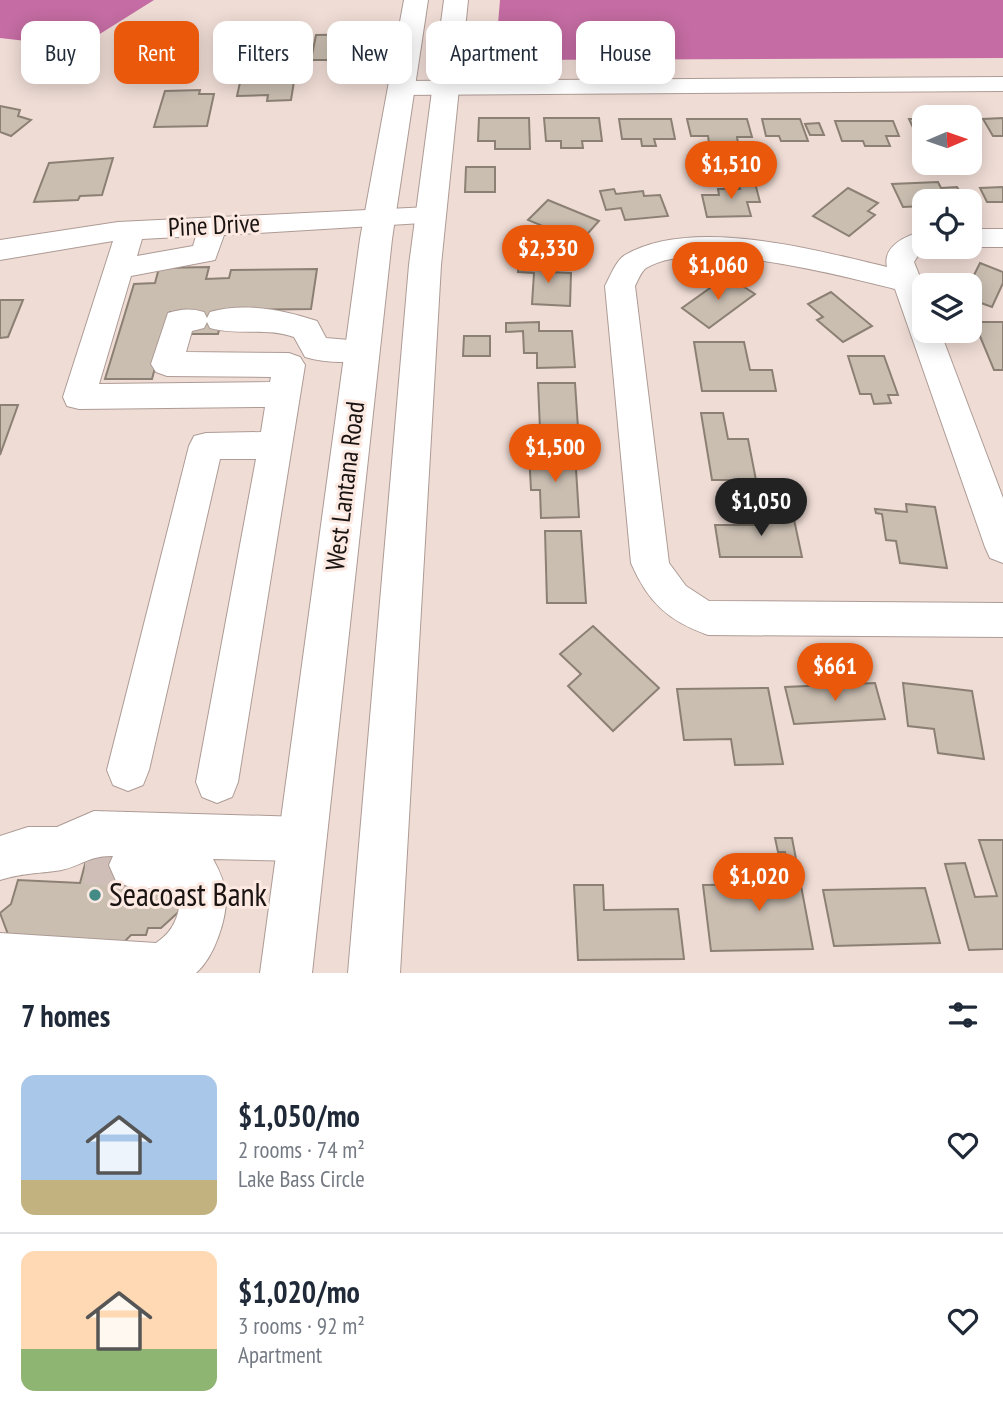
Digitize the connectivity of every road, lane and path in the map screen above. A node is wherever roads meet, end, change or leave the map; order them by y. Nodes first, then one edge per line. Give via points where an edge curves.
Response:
1 (416, 0) edge
2 (456, 0) edge
3 (1003, 84) edge
4 (400, 88) junction
5 (444, 88) junction
6 (379, 216) junction
7 (429, 216) junction
8 (212, 225) junction
9 (131, 230) junction
10 (982, 238) edge
11 (1003, 238) edge
12 (912, 247) edge
13 (0, 250) edge
14 (118, 269) junction
15 (905, 281) junction
16 (361, 350) junction
17 (296, 369) junction
18 (275, 445) junction
19 (1003, 547) edge
20 (1003, 620) edge
21 (128, 770) dead end
22 (216, 782) dead end
23 (302, 839) junction
24 (0, 858) edge
25 (132, 865) tunnel mouth
26 (0, 957) edge
27 (286, 973) edge
28 (374, 973) edge

1 - 4 main road, West Lantana Road
2 - 5 main road
3 - 5 street
4 - 5 street
4 - 6 main road, West Lantana Road
5 - 7 main road
6 - 7 street, Pine Drive
6 - 8 street, Pine Drive
6 - 16 main road, West Lantana Road
7 - 28 main road
8 - 9 street, Pine Drive
8 - 14 street via 205,253
9 - 13 street, Pine Drive
9 - 14 street
10 - 11 street
12 - 15 street via 903,252 900,261
14 - 17 street via 79,397
15 - 19 street
15 - 20 street via 812,259 730,249 650,251 626,265 620,286 650,563 669,597 708,618
16 - 17 street
16 - 23 main road, West Lantana Road
17 - 17 street via 167,364 179,321 283,321 306,328
17 - 18 street
18 - 21 street via 206,446
18 - 22 street
23 - 24 street via 94,834 71,856 28,849
23 - 27 main road, West Lantana Road
25 - 26 street via 187,867 198,876 202,891 199,920 184,952 159,967

